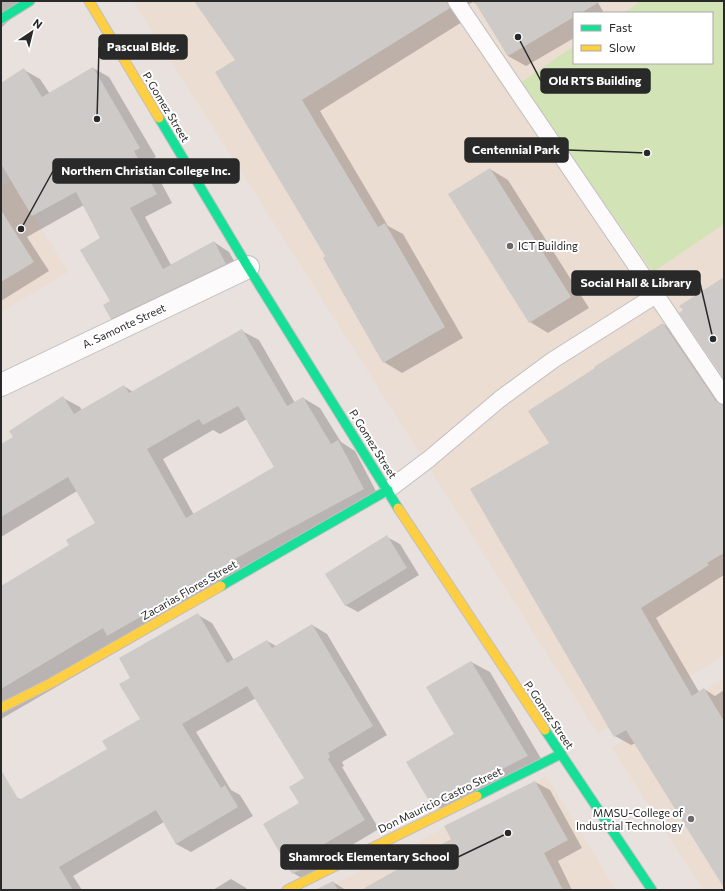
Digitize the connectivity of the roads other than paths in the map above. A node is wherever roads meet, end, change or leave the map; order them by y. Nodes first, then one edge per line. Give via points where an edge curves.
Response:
1 (30, 1) edge
2 (89, 1) edge
3 (456, 1) edge
4 (1, 19) edge
5 (248, 267) junction
6 (656, 295) junction
7 (1, 385) edge
8 (724, 396) edge
9 (388, 490) junction
10 (1, 708) edge
11 (560, 754) junction
12 (287, 890) edge
13 (652, 890) edge

1 - 4 main road
2 - 5 main road, P. Gomez Street
3 - 6 lane
5 - 7 street, A. Samonte Street
5 - 9 main road, P. Gomez Street
6 - 8 lane
6 - 9 lane via 553,360
9 - 10 main road, Zacarias Flores Street via 51,683
9 - 11 main road, P. Gomez Street
11 - 12 main road, Don Mauricio Castro Street
11 - 13 main road, P. Gomez Street

